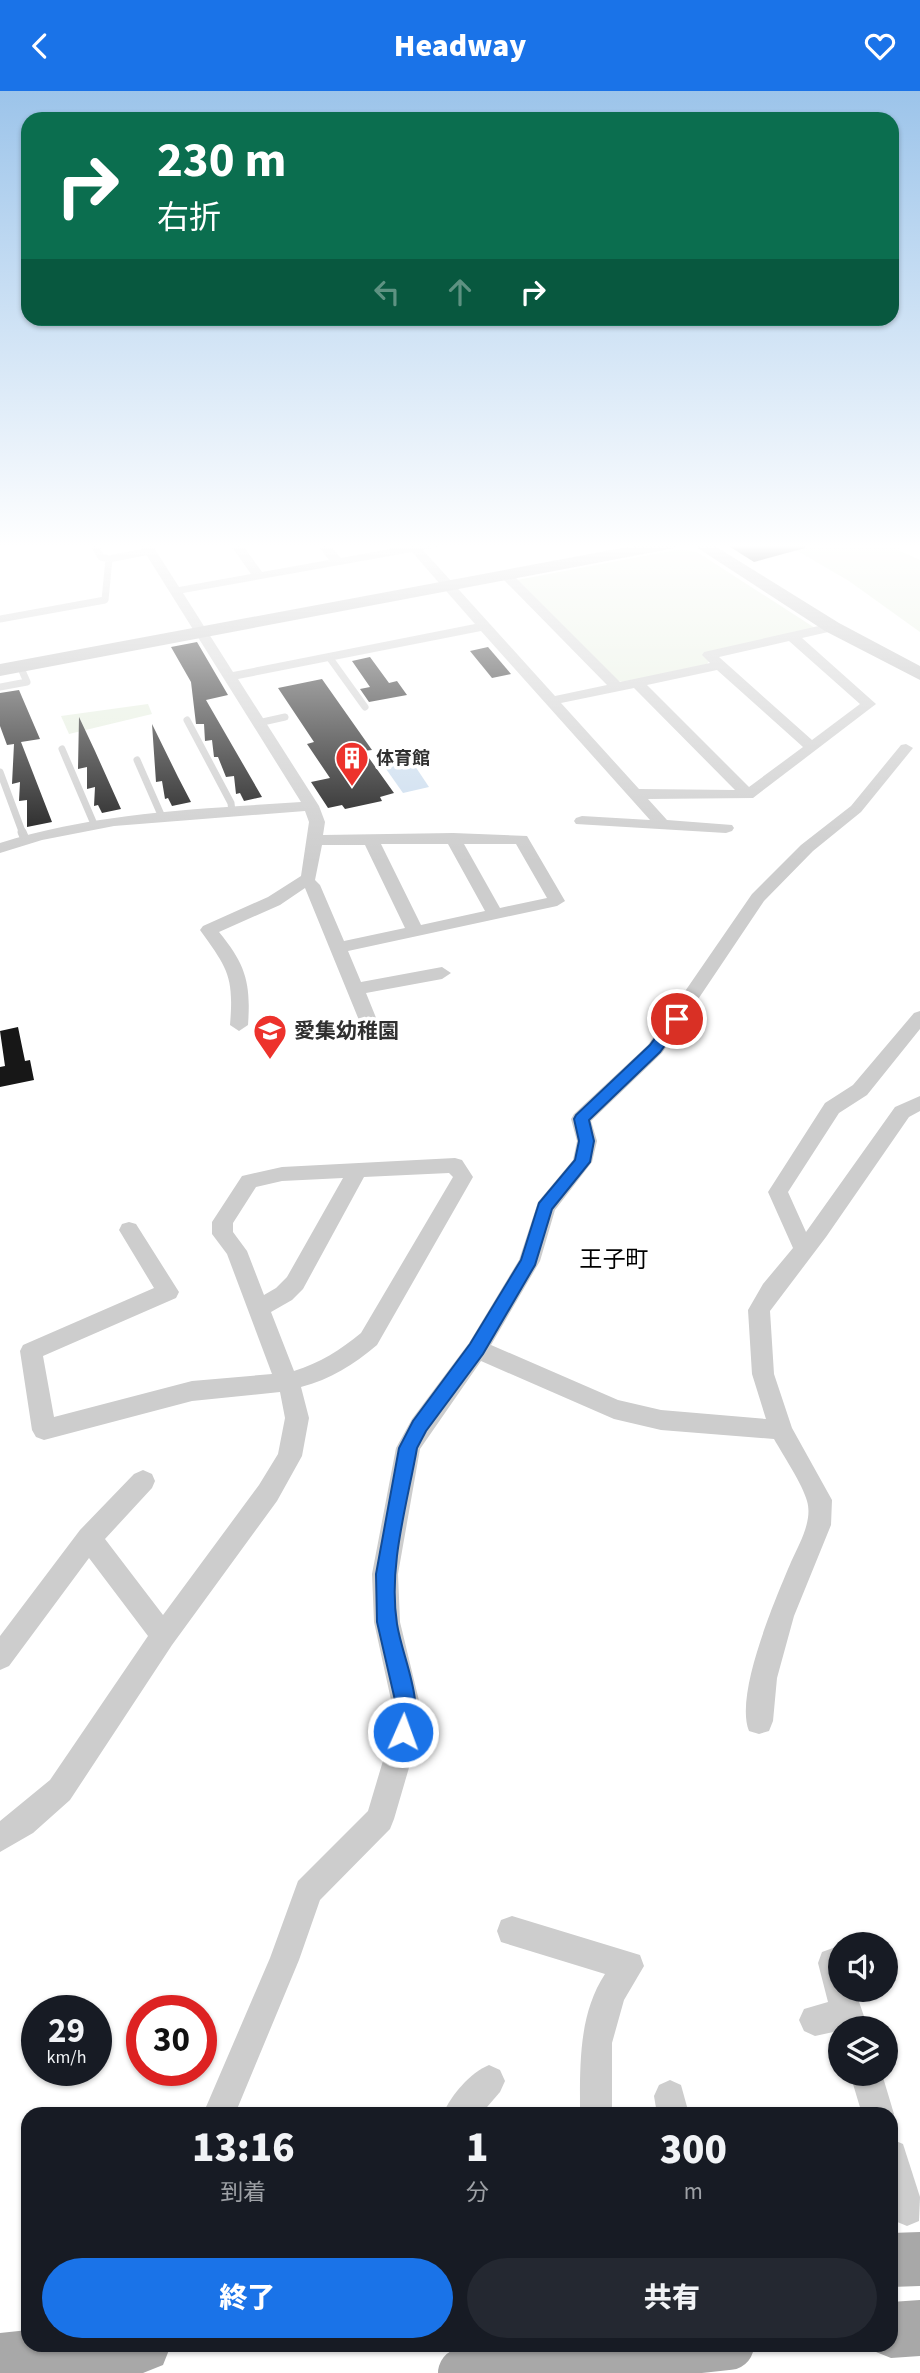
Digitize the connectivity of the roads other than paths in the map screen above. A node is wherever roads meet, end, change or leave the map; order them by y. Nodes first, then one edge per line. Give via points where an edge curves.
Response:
1 (108, 649) edge
2 (212, 649) edge
3 (367, 649) edge
4 (506, 649) edge
5 (580, 649) edge
6 (735, 649) edge
7 (807, 649) edge
8 (873, 649) edge
9 (329, 657) junction
10 (720, 665) junction
11 (20, 666) junction
12 (0, 670) edge
13 (920, 674) edge
14 (229, 677) junction
15 (637, 683) junction
16 (0, 687) edge
17 (617, 687) junction
18 (552, 701) junction
19 (365, 707) dead end
20 (285, 717) dead end
21 (187, 720) dead end
22 (258, 723) junction
23 (811, 746) junction
24 (906, 748) dead end
25 (61, 749) dead end
26 (137, 760) dead end
27 (0, 772) edge
28 (634, 794) junction
29 (748, 795) junction
30 (310, 806) junction
31 (232, 812) junction
32 (162, 817) junction
33 (582, 821) dead end
34 (94, 824) junction
35 (662, 824) junction
36 (726, 828) dead end
37 (453, 838) junction
38 (25, 839) junction
39 (370, 839) junction
40 (315, 840) junction
41 (0, 848) edge
42 (305, 881) junction
43 (495, 914) junction
44 (415, 931) junction
45 (338, 948) junction
46 (442, 973) dead end
47 (355, 989) junction
48 (920, 1017) edge
49 (239, 1025) dead end
50 (372, 1030) dead end
51 (920, 1103) edge
52 (358, 1170) junction
53 (129, 1230) dead end
54 (803, 1248) junction
55 (258, 1308) junction
56 (477, 1349) junction
57 (287, 1382) junction
58 (781, 1430) junction
59 (143, 1481) dead end
60 (89, 1538) junction
61 (163, 1636) junction
62 (0, 1657) edge
63 (759, 1721) dead end
64 (0, 1839) edge
65 (512, 1931) dead end
66 (837, 2002) edge
67 (815, 2019) dead end
68 (489, 2081) dead end
69 (870, 2086) edge
70 (222, 2107) edge
71 (468, 2107) edge
72 (596, 2107) edge
73 (876, 2107) edge
74 (898, 2181) edge
75 (906, 2209) edge
76 (920, 2259) edge
77 (898, 2260) edge
78 (920, 2328) edge
79 (898, 2330) edge
80 (465, 2352) edge
81 (662, 2352) edge
82 (116, 2353) edge
83 (0, 2361) edge
84 (463, 2373) edge

1 - 11 street
2 - 14 street
3 - 9 street
4 - 18 street
5 - 17 street
6 - 10 street via 709,655
7 - 23 street via 869,704
8 - 13 street
9 - 14 street
9 - 19 lane
10 - 15 street
10 - 23 street
11 - 12 street
11 - 16 lane via 27,682
14 - 22 street
15 - 17 street
15 - 29 street
17 - 18 street
18 - 28 street
20 - 22 lane
21 - 31 lane
22 - 30 street
23 - 29 street
24 - 56 street via 856,809 807,848 758,898 655,1048 581,1119 587,1141 582,1162 545,1207 529,1261
25 - 34 lane
26 - 32 lane
27 - 38 lane
28 - 29 street
28 - 35 street
30 - 31 street
30 - 40 street via 317,822
31 - 32 street
32 - 34 street
33 - 35 street
34 - 38 street
35 - 36 street
37 - 39 street
37 - 43 street
37 - 43 street via 521,839 557,901
38 - 41 street
39 - 40 street
39 - 44 street
40 - 42 street
42 - 45 street via 312,885
42 - 49 street via 284,896 209,930 239,973
43 - 44 street
44 - 45 street
45 - 47 street
46 - 47 street
47 - 50 street
48 - 54 street via 860,1090 832,1108 778,1192
51 - 54 street via 902,1112
52 - 55 street via 295,1283
52 - 55 street via 282,1174 249,1181 222,1221 223,1234 236,1251
52 - 57 street via 456,1165 463,1177 369,1339 318,1373
53 - 57 street via 168,1292 31,1351 44,1430 192,1391
54 - 58 street via 759,1310 763,1374
55 - 57 street
56 - 58 street via 614,1409 661,1420
56 - 70 street via 408,1448 385,1574 387,1622 407,1709 380,1819 308,1891
57 - 61 street via 298,1418 290,1456
58 - 63 street via 820,1500 820,1525 781,1616 764,1678
59 - 60 street
60 - 61 street
60 - 62 street
61 - 64 street via 61,1790
65 - 72 street via 629,1966 611,1993 596,2043
66 - 67 street
68 - 71 street
69 - 73 street
74 - 75 street
76 - 77 main road
78 - 79 main road
80 - 84 street
81 - 84 main road, bridge
82 - 83 main road

